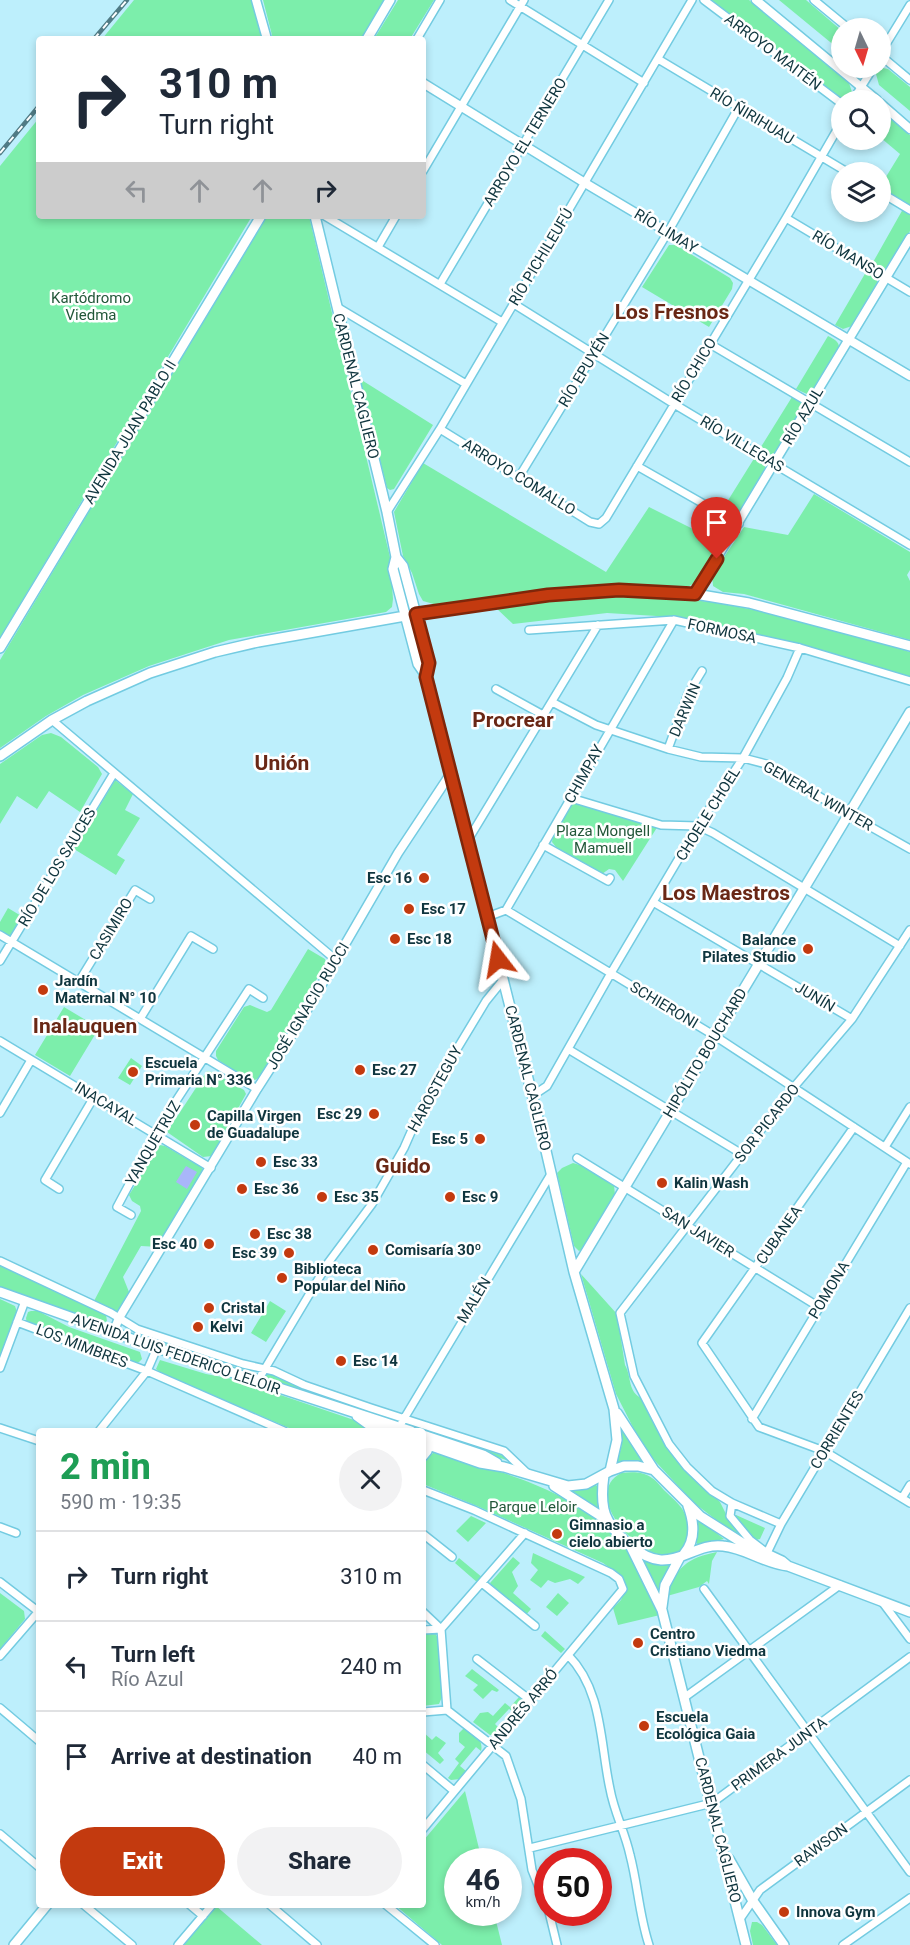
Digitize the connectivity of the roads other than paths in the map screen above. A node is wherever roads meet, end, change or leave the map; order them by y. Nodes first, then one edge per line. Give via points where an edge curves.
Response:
1 (256, 0) edge
2 (390, 0) edge
3 (440, 0) edge
4 (510, 0) edge
5 (609, 0) edge
6 (692, 0) edge
7 (704, 0) edge
8 (756, 0) edge
9 (814, 0) edge
10 (522, 3) edge
11 (910, 5) edge
12 (836, 18) edge
13 (266, 36) edge
14 (369, 36) edge
15 (419, 36) edge
16 (891, 37) edge
17 (584, 45) junction
18 (658, 59) junction
19 (891, 64) edge
20 (867, 78) edge
21 (910, 80) edge
22 (644, 83) junction
23 (426, 85) edge
24 (861, 87) junction
25 (859, 90) edge
26 (865, 90) edge
27 (831, 96) edge
28 (461, 106) junction
29 (739, 107) junction
30 (891, 112) edge
31 (910, 129) edge
32 (831, 142) edge
33 (522, 144) junction
34 (822, 158) junction
35 (831, 163) edge
36 (426, 166) edge
37 (585, 183) junction
38 (891, 199) edge
39 (910, 210) edge
40 (786, 218) junction
41 (259, 219) edge
42 (316, 219) edge
43 (331, 219) edge
44 (394, 219) edge
45 (668, 232) junction
46 (910, 238) edge
47 (378, 247) junction
48 (887, 278) junction
49 (748, 280) junction
50 (440, 284) junction
51 (910, 292) edge
52 (514, 304) junction
53 (336, 307) junction
54 (502, 322) junction
55 (849, 340) junction
56 (710, 344) junction
57 (594, 353) junction
58 (910, 376) edge
59 (466, 384) junction
60 (811, 403) junction
61 (674, 404) junction
62 (440, 429) junction
63 (910, 462) edge
64 (774, 463) junction
65 (637, 466) junction
66 (519, 477) junction
67 (387, 512) junction
68 (599, 524) joint
69 (739, 524) junction
70 (910, 545) edge
71 (396, 557) junction
72 (695, 594) junction
73 (416, 614) junction
74 (405, 616) junction
75 (674, 620) junction
76 (598, 625) junction
77 (529, 630) dead end
78 (910, 646) edge
79 (0, 648) edge
80 (800, 648) junction
81 (702, 671) dead end
82 (426, 677) junction
83 (910, 681) edge
84 (496, 689) dead end
85 (552, 702) junction
86 (910, 712) edge
87 (543, 715) junction
88 (52, 720) junction
89 (609, 729) junction
90 (668, 749) junction
91 (0, 756) edge
92 (743, 758) junction
93 (114, 773) junction
94 (450, 773) junction
95 (571, 798) junction
96 (848, 814) junction
97 (698, 826) junction
98 (468, 840) junction
99 (543, 844) junction
100 (910, 849) edge
101 (610, 878) dead end
102 (804, 888) junction
103 (150, 899) dead end
104 (653, 902) junction
105 (506, 910) junction
106 (487, 917) junction
107 (910, 930) edge
108 (0, 935) edge
109 (11, 942) junction
110 (900, 946) junction
111 (213, 949) dead end
112 (336, 960) junction
113 (0, 961) edge
114 (758, 964) junction
115 (611, 973) junction
116 (503, 980) junction
117 (78, 982) junction
118 (263, 998) dead end
119 (140, 1019) junction
120 (852, 1019) junction
121 (715, 1035) junction
122 (0, 1041) edge
123 (568, 1049) junction
124 (204, 1057) junction
125 (31, 1060) junction
126 (794, 1087) junction
127 (257, 1089) junction
128 (532, 1093) junction
129 (94, 1097) junction
130 (910, 1107) edge
131 (669, 1112) junction
132 (0, 1113) edge
133 (854, 1127) junction
134 (156, 1134) junction
135 (885, 1147) junction
136 (742, 1154) junction
137 (577, 1158) dead end
138 (908, 1163) edge
139 (211, 1168) junction
140 (551, 1174) junction
141 (626, 1187) junction
142 (59, 1189) dead end
143 (131, 1215) dead end
144 (688, 1225) junction
145 (0, 1261) edge
146 (756, 1268) junction
147 (574, 1272) junction
148 (0, 1292) edge
149 (25, 1301) junction
150 (819, 1307) junction
151 (910, 1308) edge
152 (119, 1318) junction
153 (16, 1322) junction
154 (113, 1333) junction
155 (157, 1348) junction
156 (0, 1368) edge
157 (264, 1369) junction
158 (147, 1371) junction
159 (257, 1382) junction
160 (614, 1409) junction
161 (352, 1413) junction
162 (752, 1419) junction
163 (401, 1423) junction
164 (0, 1428) edge
165 (101, 1428) edge
166 (277, 1428) edge
167 (379, 1428) edge
168 (407, 1428) edge
169 (36, 1440) edge
170 (427, 1443) edge
171 (824, 1451) junction
172 (654, 1470) junction
173 (607, 1473) junction
174 (528, 1474) junction
175 (545, 1480) junction
176 (910, 1485) edge
177 (426, 1491) edge
178 (902, 1498) junction
179 (732, 1503) junction
180 (910, 1503) edge
181 (687, 1504) junction
182 (607, 1520) junction
183 (781, 1524) junction
184 (0, 1527) edge
185 (16, 1533) dead end
186 (525, 1533) junction
187 (426, 1536) edge
188 (631, 1547) junction
189 (766, 1554) junction
190 (682, 1556) junction
191 (452, 1557) dead end
192 (788, 1566) junction
193 (0, 1582) edge
194 (482, 1583) junction
195 (840, 1585) junction
196 (704, 1589) dead end
197 (882, 1601) junction
198 (36, 1610) edge
199 (662, 1610) junction
200 (910, 1612) edge
201 (36, 1615) edge
202 (426, 1615) edge
203 (535, 1626) dead end
204 (441, 1629) junction
205 (426, 1630) edge
206 (910, 1639) edge
207 (749, 1650) junction
208 (568, 1655) junction
209 (0, 1656) edge
210 (910, 1658) edge
211 (477, 1659) dead end
212 (685, 1697) junction
213 (530, 1700) junction
214 (0, 1708) edge
215 (447, 1710) junction
216 (426, 1712) edge
217 (808, 1732) junction
218 (36, 1738) edge
219 (492, 1746) junction
220 (426, 1768) edge
221 (910, 1780) edge
222 (454, 1791) junction
223 (712, 1803) junction
224 (866, 1812) junction
225 (426, 1825) edge
226 (622, 1825) junction
227 (0, 1834) edge
228 (530, 1848) junction
229 (724, 1849) junction
230 (36, 1864) edge
231 (910, 1872) edge
232 (534, 1875) edge
233 (910, 1898) edge
234 (753, 1901) junction
235 (45, 1908) edge
236 (88, 1908) edge
237 (194, 1908) edge
238 (210, 1908) edge
239 (274, 1908) edge
240 (390, 1908) edge
241 (203, 1916) junction
242 (740, 1919) junction
243 (552, 1926) edge
244 (14, 1945) edge
245 (132, 1945) edge
246 (178, 1945) edge
247 (317, 1945) edge
248 (435, 1945) edge
249 (557, 1945) edge
250 (649, 1945) edge
251 (746, 1945) edge
252 (784, 1945) edge
253 (843, 1945) edge

1 - 13 street
2 - 14 main road
3 - 15 street
4 - 10 street
5 - 17 street, ARROYO EL TERNERO
6 - 18 street, RÍO PICHILEUFÚ
7 - 27 street, ARROYO MAITÉN
8 - 24 street
9 - 12 street
10 - 17 street
10 - 28 street
11 - 16 street
17 - 22 street
17 - 33 street, ARROYO EL TERNERO
18 - 22 street, RÍO PICHILEUFÚ
18 - 29 street, RÍO ÑIRIHUAU
19 - 21 street
20 - 24 street
22 - 37 street, RÍO PICHILEUFÚ
23 - 28 street, RÍO LIMAY
24 - 25 street
24 - 26 street
28 - 33 street, RÍO LIMAY
28 - 36 street
29 - 34 street, RÍO ÑIRIHUAU
29 - 45 street, RÍO EPUYÉN
30 - 31 street
32 - 34 street, RÍO CHICO
33 - 37 street, RÍO LIMAY
33 - 50 street, ARROYO EL TERNERO
34 - 35 street, RÍO ÑIRIHUAU
34 - 40 street, RÍO CHICO
37 - 45 street, RÍO LIMAY
37 - 52 street, RÍO PICHILEUFÚ
38 - 39 street
40 - 48 street, RÍO MANSO
40 - 49 street, RÍO CHICO
41 - 79 main road, AVENIDA JUAN PABLO II
42 - 53 main road, CARDENAL CAGLIERO
43 - 47 street
44 - 47 street
45 - 49 street, RÍO LIMAY
45 - 57 street, RÍO EPUYÉN
46 - 48 street, RÍO AZUL
47 - 50 street
48 - 51 street, RÍO MANSO
48 - 55 street, RÍO AZUL
49 - 55 street, RÍO LIMAY
49 - 56 street, RÍO CHICO
50 - 54 street
52 - 54 street, RÍO PICHILEUFÚ
52 - 57 street, RÍO VILLEGAS
53 - 59 street
53 - 67 main road, CARDENAL CAGLIERO
54 - 59 street, RÍO PICHILEUFÚ
55 - 58 street, RÍO LIMAY
55 - 60 street, RÍO AZUL
56 - 60 street
56 - 61 street, RÍO CHICO
57 - 61 street, RÍO VILLEGAS
57 - 66 street, RÍO EPUYÉN
59 - 62 street, RÍO PICHILEUFÚ
60 - 63 street
60 - 64 street, RÍO AZUL
61 - 64 street, RÍO VILLEGAS
61 - 65 street, RÍO CHICO
62 - 66 street, ARROYO COMALLO
62 - 67 street, RÍO PICHILEUFÚ
64 - 69 street, RÍO AZUL
64 - 70 street, RÍO VILLEGAS
65 - 68 street, RÍO CHICO
65 - 69 street
66 - 68 street, ARROYO COMALLO
67 - 71 main road, CARDENAL CAGLIERO
69 - 72 street, RÍO AZUL
71 - 73 main road, CARDENAL CAGLIERO via 403,566
71 - 74 main road, CARDENAL CAGLIERO via 393,569
72 - 73 main road via 619,590 548,595
72 - 78 main road via 749,603
73 - 74 main road
73 - 82 main road, CARDENAL CAGLIERO via 429,663
74 - 82 main road, CARDENAL CAGLIERO via 418,664
74 - 88 main road via 215,652 150,674
75 - 76 street, FORMOSA
75 - 80 street, FORMOSA
75 - 89 street, CHIMPAY
76 - 77 street, FORMOSA
76 - 85 street
80 - 83 street, FORMOSA
80 - 92 street, CHOELE CHOEL
81 - 90 street, DARWIN via 688,694
82 - 94 main road, CARDENAL CAGLIERO
84 - 87 street
85 - 87 street
85 - 89 street, GENERAL WINTER
86 - 96 main road, HIPÓLITO BOUCHARD
87 - 98 street
88 - 91 main road
88 - 93 street
89 - 90 street, GENERAL WINTER
89 - 95 street, CHIMPAY
90 - 92 street, GENERAL WINTER via 701,757
92 - 96 street, GENERAL WINTER via 766,764
92 - 97 street, CHOELE CHOEL
93 - 109 street, RÍO DE LOS SAUCES
93 - 112 street
94 - 98 main road, CARDENAL CAGLIERO
94 - 112 street, JOSÉ IGNACIO RUCCI
95 - 97 street via 661,825
95 - 99 street, CHIMPAY
96 - 100 street, GENERAL WINTER
96 - 102 main road, HIPÓLITO BOUCHARD
97 - 102 street
97 - 104 street, CHOELE CHOEL
98 - 106 main road, CARDENAL CAGLIERO
99 - 101 street via 608,881
99 - 105 street, CHIMPAY
102 - 110 street
102 - 114 main road, HIPÓLITO BOUCHARD
103 - 117 street, CASIMIRO via 135,890
104 - 114 street, JUNÍN
104 - 115 street, CHOELE CHOEL
105 - 106 street
105 - 115 street, SCHIERONI
106 - 116 main road, CARDENAL CAGLIERO
107 - 110 street, SOR PICARDO
108 - 109 street
109 - 113 street, RÍO DE LOS SAUCES
109 - 117 street
110 - 120 street, SOR PICARDO
111 - 119 street via 191,936
112 - 127 street, JOSÉ IGNACIO RUCCI
114 - 120 street, JUNÍN
114 - 121 main road, HIPÓLITO BOUCHARD
115 - 121 street, SCHIERONI
115 - 123 street, CHOELE CHOEL
116 - 128 main road, CARDENAL CAGLIERO
116 - 157 street, HAROSTEGUY via 486,1001 422,1107 372,1204 328,1263
117 - 119 street
118 - 124 street, YANQUETRUZ via 249,988
119 - 124 street
120 - 126 street, SOR PICARDO
121 - 126 street, SCHIERONI
121 - 131 main road, HIPÓLITO BOUCHARD
122 - 125 street, INACAYAL
123 - 128 street, CHOELE CHOEL via 547,1086
123 - 131 street
124 - 127 street
124 - 134 street, YANQUETRUZ
125 - 129 street, INACAYAL
125 - 132 street
126 - 133 street, SCHIERONI
126 - 136 street, SOR PICARDO
127 - 139 street, JOSÉ IGNACIO RUCCI
128 - 140 main road, CARDENAL CAGLIERO
129 - 134 street, INACAYAL
129 - 142 street via 45,1180
130 - 135 street
131 - 136 street
131 - 141 main road, HIPÓLITO BOUCHARD
133 - 135 street, SCHIERONI
133 - 146 street, CUBANEA
134 - 139 street, INACAYAL
134 - 143 street, YANQUETRUZ via 117,1207
135 - 138 street, SCHIERONI
136 - 144 street, SOR PICARDO
137 - 141 street, SAN JAVIER
138 - 150 street, POMONA
139 - 152 street, JOSÉ IGNACIO RUCCI
140 - 147 main road, CARDENAL CAGLIERO
140 - 163 street, MALÉN
141 - 144 street, SAN JAVIER
141 - 147 main road, HIPÓLITO BOUCHARD
144 - 146 street, SAN JAVIER
144 - 179 street, SOR PICARDO via 620,1313 633,1376 669,1444 712,1491
145 - 152 street
146 - 150 street, SAN JAVIER
146 - 162 street, CUBANEA via 702,1342
147 - 160 main road, CARDENAL CAGLIERO
148 - 149 main road, AVENIDA LUIS FEDERICO LELOIR
149 - 153 street
149 - 154 main road, AVENIDA LUIS FEDERICO LELOIR
150 - 162 street, POMONA
151 - 171 street, CORRIENTES
152 - 154 street, JOSÉ IGNACIO RUCCI
152 - 157 street via 136,1329
153 - 156 street
153 - 158 street, LOS MIMBRES
154 - 155 main road, AVENIDA LUIS FEDERICO LELOIR
155 - 158 street
155 - 159 main road, AVENIDA LUIS FEDERICO LELOIR
157 - 159 street, HAROSTEGUY
157 - 163 street
158 - 165 street
158 - 166 street, LOS MIMBRES
159 - 161 main road, AVENIDA LUIS FEDERICO LELOIR
160 - 172 main road, CARDENAL CAGLIERO
160 - 173 main road, CARDENAL CAGLIERO via 617,1440
161 - 163 main road, AVENIDA LUIS FEDERICO LELOIR
161 - 167 main road, AVENIDA LUIS FEDERICO LELOIR
162 - 171 street via 759,1427
163 - 168 main road, AVENIDA LUIS FEDERICO LELOIR
163 - 174 street via 415,1420 504,1451
164 - 169 street
170 - 174 main road via 483,1455
171 - 178 street
171 - 183 street, CORRIENTES
172 - 173 main road via 624,1466
172 - 181 main road
173 - 175 main road via 586,1484 568,1486
173 - 182 main road via 603,1501
174 - 175 main road
175 - 182 main road
176 - 178 street
177 - 186 street
178 - 180 street
179 - 183 street
179 - 189 street via 730,1516
181 - 189 main road via 724,1533
181 - 190 main road via 694,1525
182 - 188 main road
183 - 189 street, CORRIENTES
184 - 185 street
186 - 194 street
186 - 208 street, ANDRÉS ARRÓ via 610,1573 619,1579 623,1589
187 - 191 street
188 - 190 main road via 661,1560
188 - 199 main road, CARDENAL CAGLIERO
189 - 192 main road
190 - 192 main road via 721,1545
190 - 199 main road, CARDENAL CAGLIERO via 665,1585
192 - 195 main road
193 - 198 street
194 - 203 street
194 - 204 street
195 - 197 main road
195 - 207 street
196 - 207 street
197 - 200 main road
197 - 206 street
199 - 212 main road, CARDENAL CAGLIERO
201 - 209 street
202 - 204 street
204 - 205 street
204 - 215 street
207 - 212 street
207 - 217 street
208 - 213 street, ANDRÉS ARRÓ
208 - 226 street via 581,1671 593,1700 602,1733 609,1789
210 - 217 street, PRIMERA JUNTA
211 - 213 street
212 - 223 main road, CARDENAL CAGLIERO
213 - 219 street, ANDRÉS ARRÓ
214 - 218 street
215 - 216 street
215 - 219 street
217 - 223 street, PRIMERA JUNTA
217 - 224 street
219 - 222 street, ANDRÉS ARRÓ
219 - 228 street via 506,1756 511,1767
220 - 222 street
221 - 224 street, RAWSON
222 - 225 street, ANDRÉS ARRÓ
223 - 226 street, PRIMERA JUNTA
223 - 229 main road, CARDENAL CAGLIERO
224 - 231 street
224 - 234 street, RAWSON via 760,1890
226 - 228 street, PRIMERA JUNTA
226 - 250 street
227 - 230 street
228 - 232 street
229 - 234 main road
229 - 242 main road, CARDENAL CAGLIERO
233 - 253 street
234 - 242 street, RAWSON
234 - 252 main road
235 - 244 main road
236 - 245 street
237 - 241 street
238 - 241 street
239 - 247 street
240 - 248 street
241 - 246 street
242 - 251 main road, CARDENAL CAGLIERO
243 - 249 street

